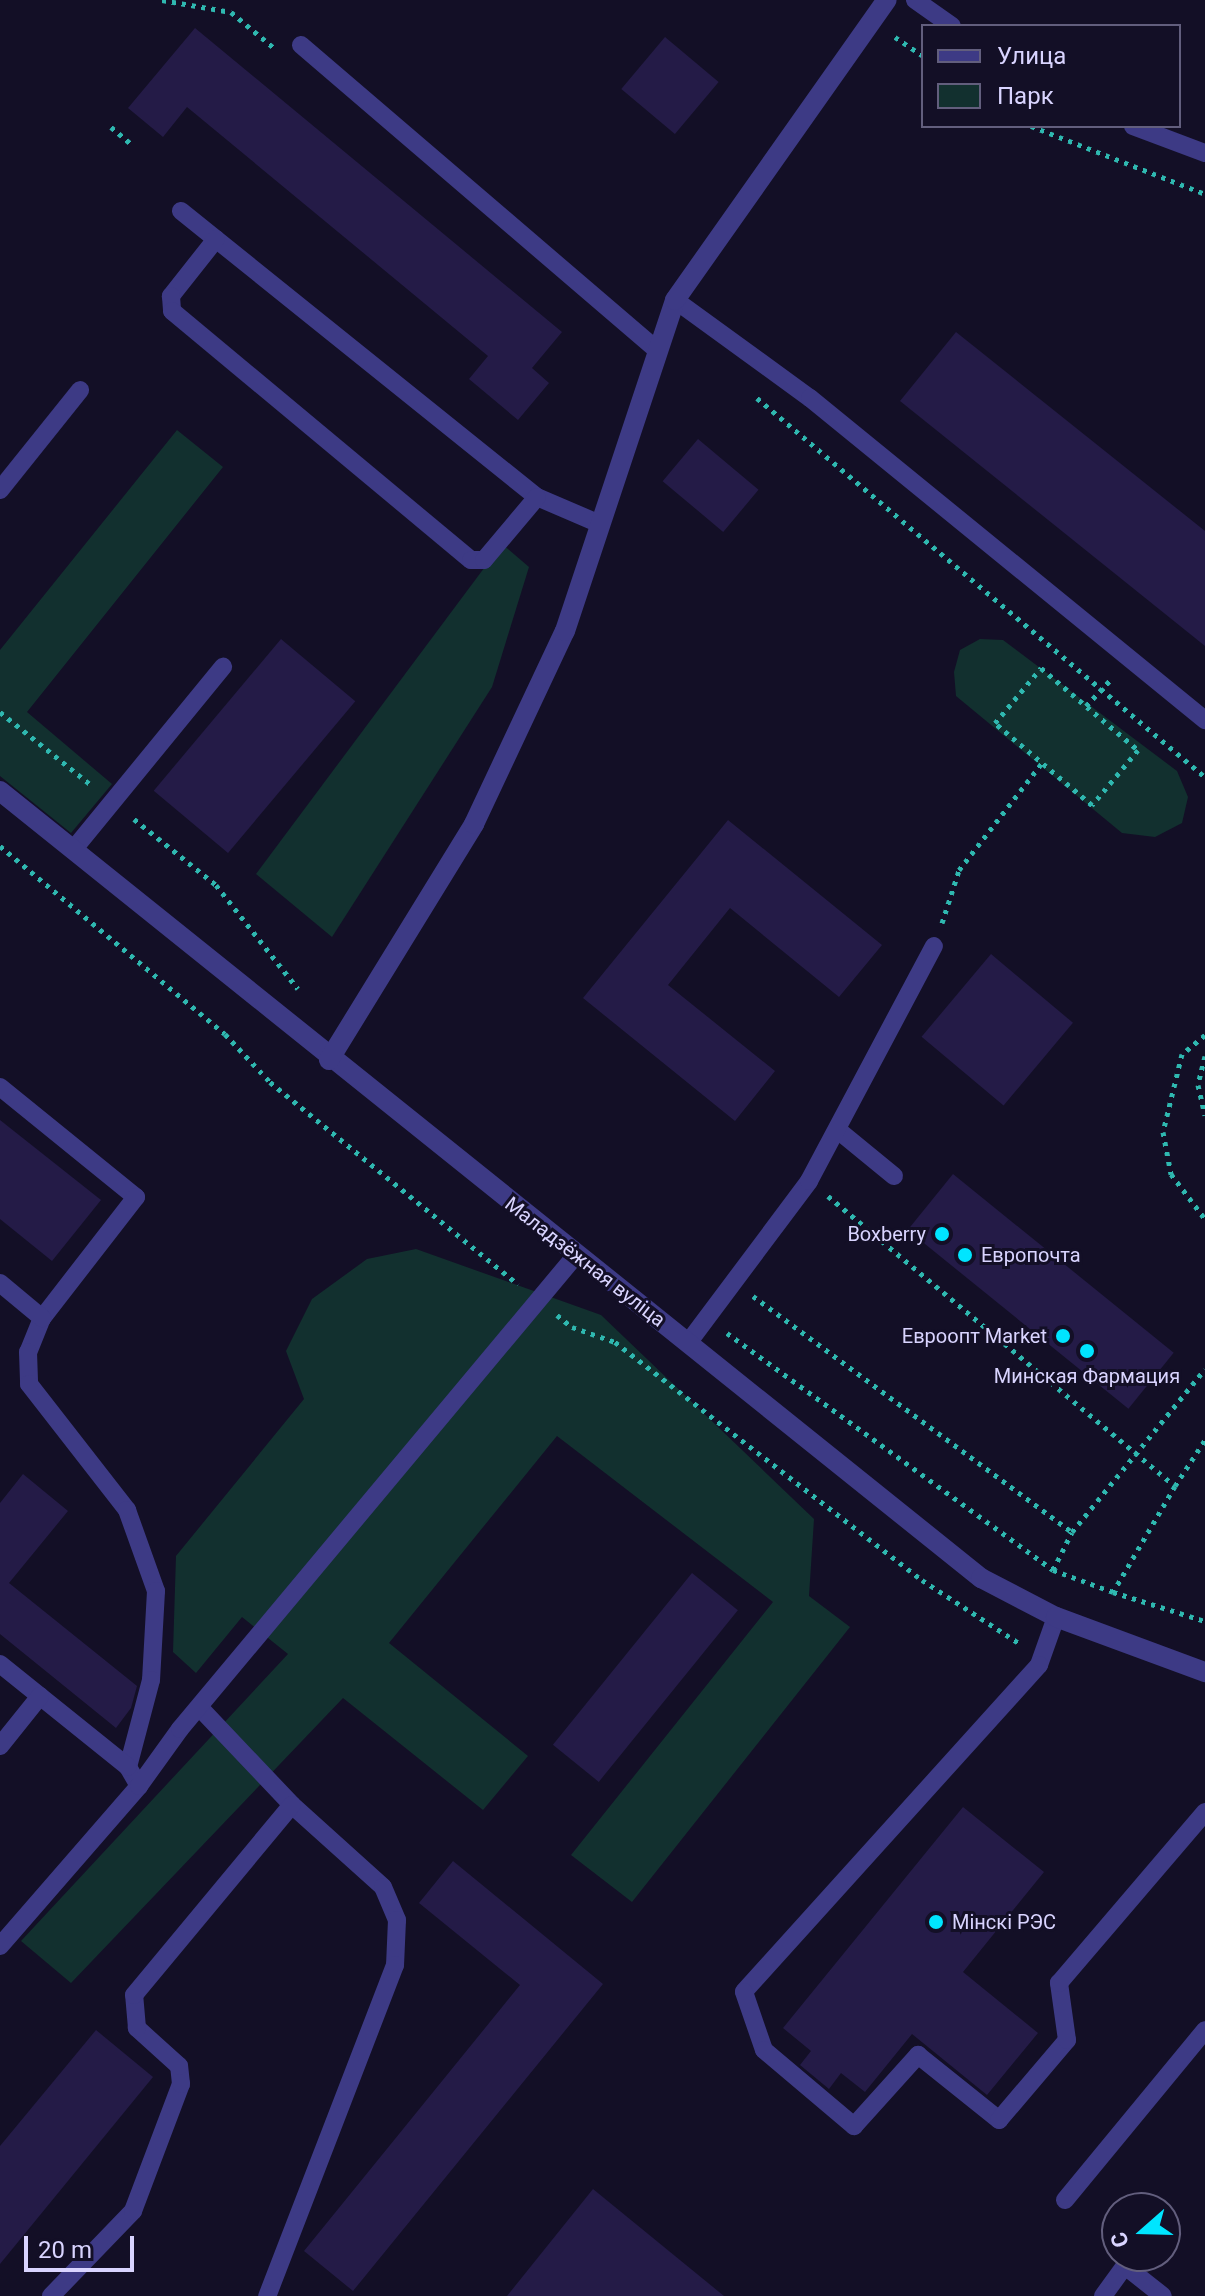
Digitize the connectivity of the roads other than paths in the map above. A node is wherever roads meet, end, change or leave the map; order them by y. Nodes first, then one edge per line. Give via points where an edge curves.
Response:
1 (887, 0) edge
2 (915, 0) edge
3 (949, 24) edge
4 (301, 45) dead end
5 (1138, 128) edge
6 (1205, 153) edge
7 (181, 211) dead end
8 (216, 239) junction
9 (675, 300) junction
10 (656, 349) junction
11 (80, 390) dead end
12 (0, 490) edge
13 (537, 497) junction
14 (600, 524) junction
15 (223, 667) dead end
16 (1205, 720) edge
17 (0, 791) edge
18 (73, 850) junction
19 (934, 946) road end
20 (329, 1060) junction
21 (0, 1087) edge
22 (839, 1131) junction
23 (894, 1176) dead end
24 (576, 1255) junction
25 (0, 1283) edge
26 (42, 1318) junction
27 (688, 1343) junction
28 (1056, 1617) junction
29 (0, 1664) edge
30 (1205, 1672) edge
31 (40, 1696) junction
32 (201, 1709) junction
33 (0, 1746) edge
34 (128, 1767) junction
35 (139, 1786) junction
36 (292, 1805) junction
37 (1205, 1812) edge
38 (0, 1946) edge
39 (1205, 2030) edge
40 (1065, 2200) dead end
41 (51, 2296) edge
42 (267, 2296) edge
43 (1103, 2296) edge
44 (1163, 2296) edge

1 - 9 street
2 - 3 lane
4 - 10 lane
5 - 6 lane
7 - 8 lane
8 - 13 lane
8 - 13 lane via 171,296 172,311 471,560 484,560
9 - 10 street
9 - 16 lane via 810,398
10 - 14 street
11 - 12 lane
13 - 14 lane
14 - 20 street via 565,631 474,824
15 - 18 lane
17 - 18 street, Маладзёжная вуліца
18 - 20 street, Маладзёжная вуліца
19 - 22 lane
20 - 24 street, Маладзёжная вуліца
21 - 26 lane via 136,1197
22 - 23 lane
22 - 27 lane via 809,1181
24 - 27 street, Маладзёжная вуліца
24 - 32 lane
25 - 26 lane
26 - 34 lane via 28,1352 29,1384 127,1510 156,1591 151,1680
27 - 28 street, Маладзёжная вуліца via 981,1578
28 - 30 street, Маладзёжная вуліца
28 - 37 lane via 1044,1656 744,1992 764,2050 854,2126 918,2055 999,2120 1067,2040 1059,1983
29 - 31 lane
31 - 33 lane
31 - 34 lane
32 - 35 lane
32 - 36 lane
34 - 35 lane
35 - 38 lane
36 - 41 lane via 134,1995 137,2028 179,2066 181,2084 133,2211
36 - 42 lane via 383,1887 397,1920 396,1950 395,1965
39 - 40 lane
43 - 44 lane via 1125,2266

